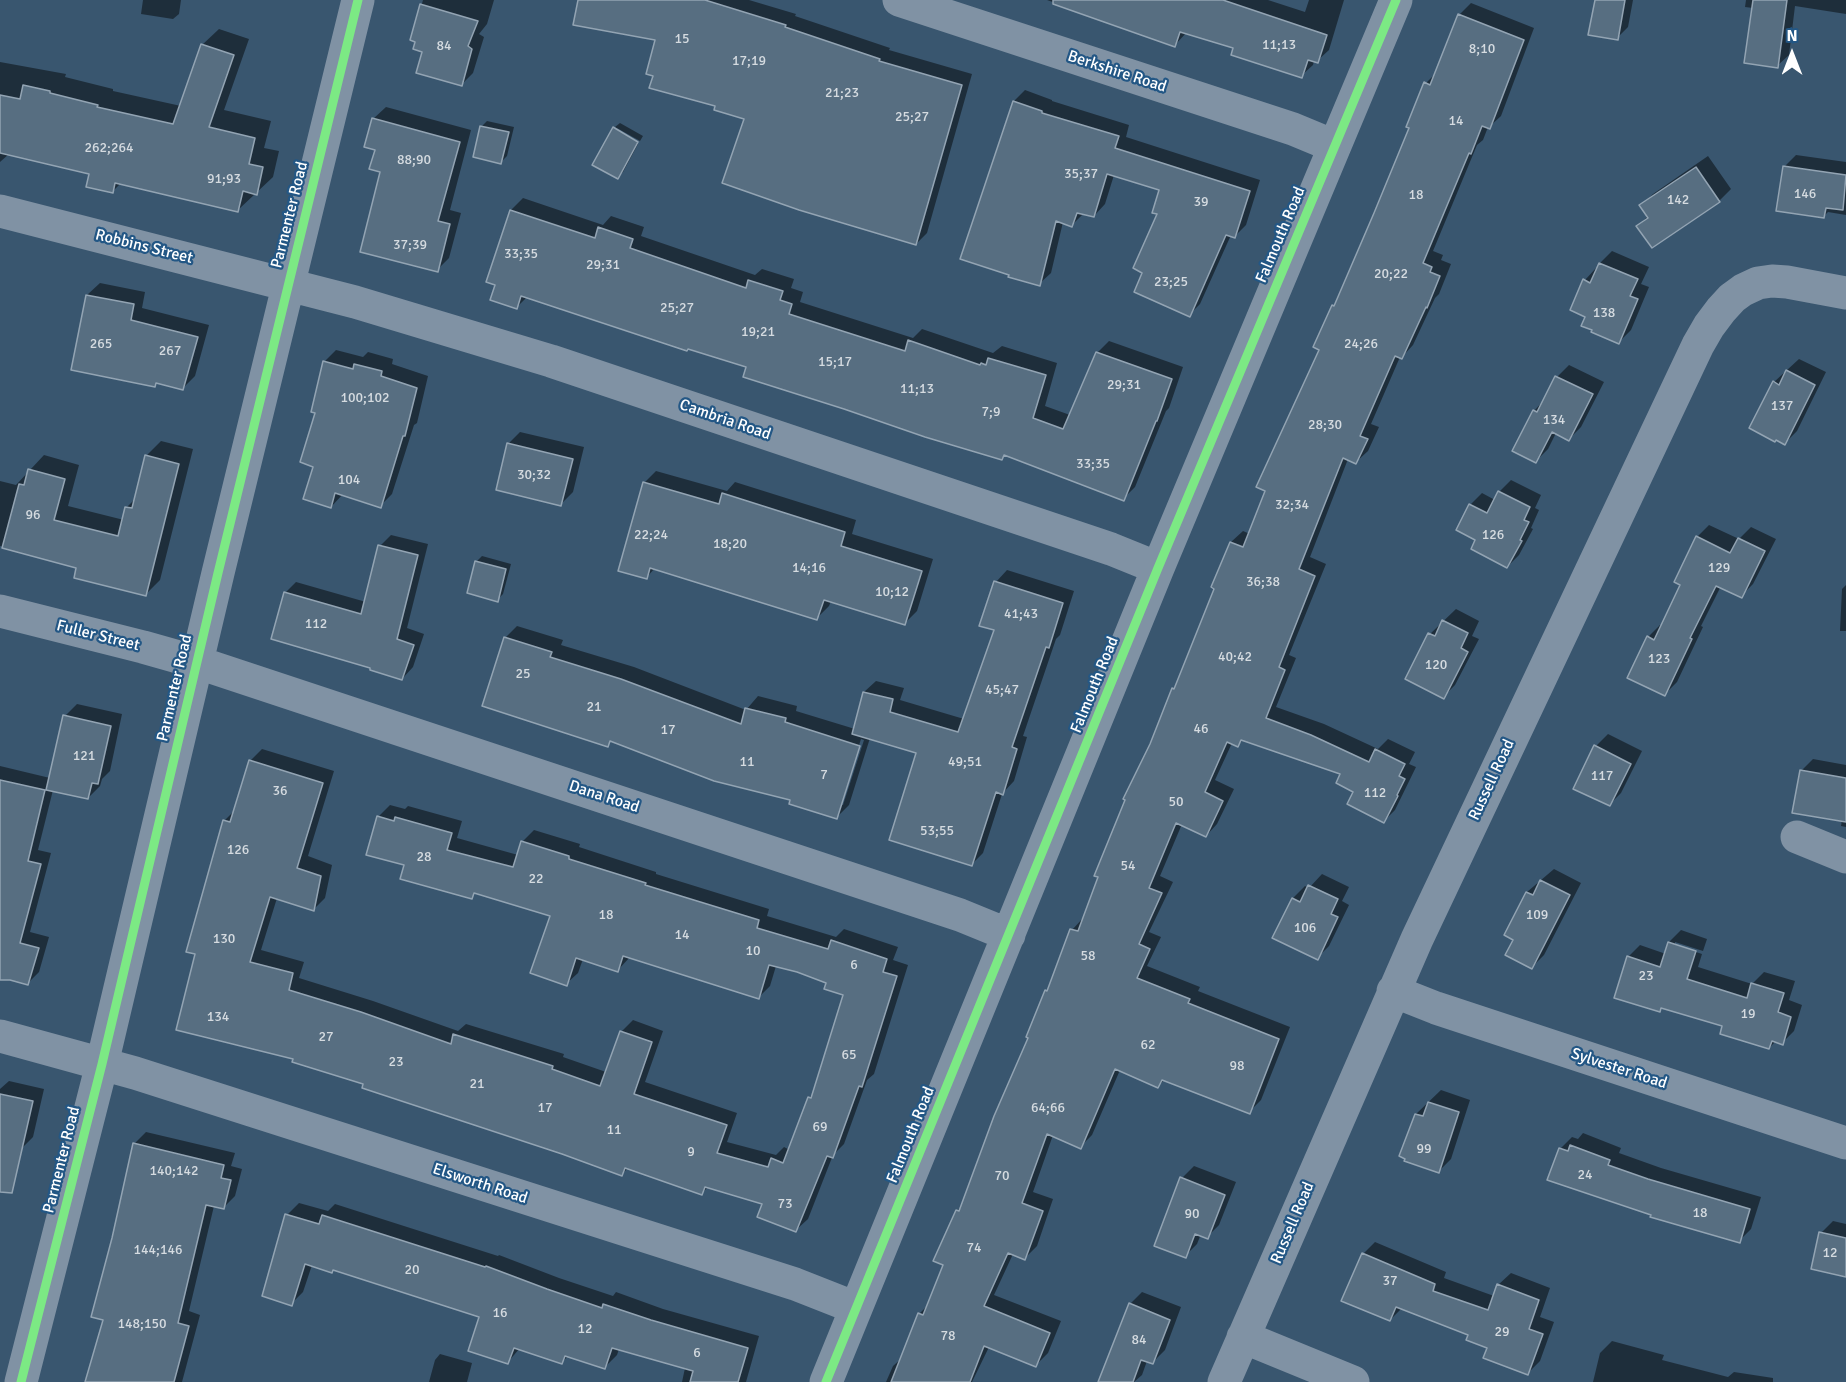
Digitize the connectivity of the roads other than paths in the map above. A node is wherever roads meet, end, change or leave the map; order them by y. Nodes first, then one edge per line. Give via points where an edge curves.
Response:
1 (358, 0) edge
2 (899, 0) edge
3 (1396, 0) edge
4 (1334, 146) junction
5 (0, 211) edge
6 (288, 284) junction
7 (1846, 293) edge
8 (1158, 568) junction
9 (0, 611) edge
10 (196, 662) junction
11 (1797, 837) dead end
12 (1846, 856) edge
13 (1010, 935) junction
14 (1394, 991) junction
15 (0, 1036) edge
16 (102, 1064) junction
17 (1846, 1143) edge
18 (856, 1308) junction
19 (1243, 1337) junction
20 (21, 1382) edge
21 (826, 1382) edge
22 (1224, 1382) edge
23 (1353, 1382) edge

1 - 6 street, Parmenter Road
2 - 4 street, Berkshire Road via 1293,129
3 - 4 street, Falmouth Road
4 - 8 street, Falmouth Road
5 - 6 street, Robbins Street
6 - 8 street, Cambria Road via 551,361
6 - 10 street, Parmenter Road
7 - 14 street, Russell Road via 1787,282 1758,283 1732,298 1709,326
8 - 13 street, Falmouth Road
9 - 10 street, Fuller Street
10 - 13 street, Dana Road via 960,915
10 - 16 street, Parmenter Road
11 - 12 street
13 - 18 street, Falmouth Road
14 - 17 street, Sylvester Road
14 - 19 street, Russell Road
15 - 16 street, Elsworth Road
16 - 18 street, Elsworth Road via 784,1281
16 - 20 street, Parmenter Road
18 - 21 street, Falmouth Road
19 - 22 street, Russell Road
19 - 23 street

